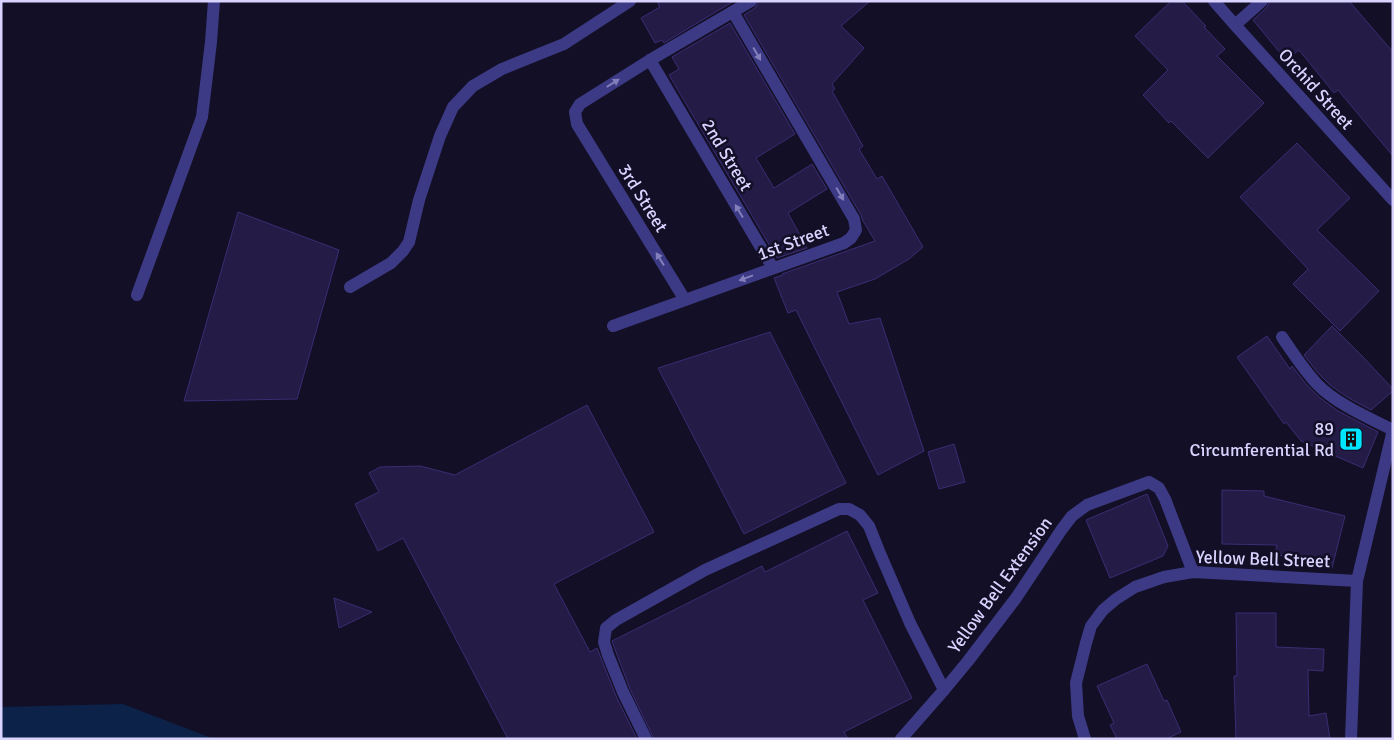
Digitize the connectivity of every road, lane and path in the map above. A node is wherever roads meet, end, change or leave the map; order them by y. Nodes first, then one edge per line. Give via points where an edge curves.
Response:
1 (214, 1) edge
2 (630, 1) edge
3 (751, 1) edge
4 (1214, 1) edge
5 (1262, 1) edge
6 (733, 12) junction
7 (1234, 25) junction
8 (650, 60) junction
9 (1393, 200) edge
10 (773, 268) junction
11 (350, 287) dead end
12 (137, 295) dead end
13 (685, 300) junction
14 (613, 326) dead end
15 (1282, 337) dead end
16 (1393, 430) edge
17 (1193, 572) junction
18 (1357, 580) junction
19 (944, 690) junction
20 (646, 739) edge
21 (901, 739) edge
22 (1085, 739) edge
23 (1351, 739) edge

1 - 12 street via 202,117
2 - 11 street via 564,44 502,69 472,86 453,107 440,136 409,242 391,263
3 - 6 street
4 - 7 street, Orchid Street
5 - 7 street
6 - 8 street
6 -> 10 street, 1st Street via 854,219 856,230 844,243
7 - 9 street, Orchid Street
10 -> 8 street, 2nd Street
13 -> 8 street, 3rd Street via 577,124 575,112 580,104
10 -> 13 street, 1st Street
13 - 14 street, 1st Street
15 - 16 street via 1318,385 1364,416
16 - 18 street
17 - 18 street, Yellow Bell Street
17 - 19 street, Yellow Bell Extension via 1159,488 1149,482 1087,505 1072,516 1016,598
17 - 22 street, Yellow Bell Street via 1135,587 1102,610 1091,626 1076,683 1078,716
18 - 23 street
19 - 20 street via 910,623 869,526 860,515 849,509 839,509 705,570 606,628 604,642 608,655
19 - 21 street, Yellow Bell Extension

